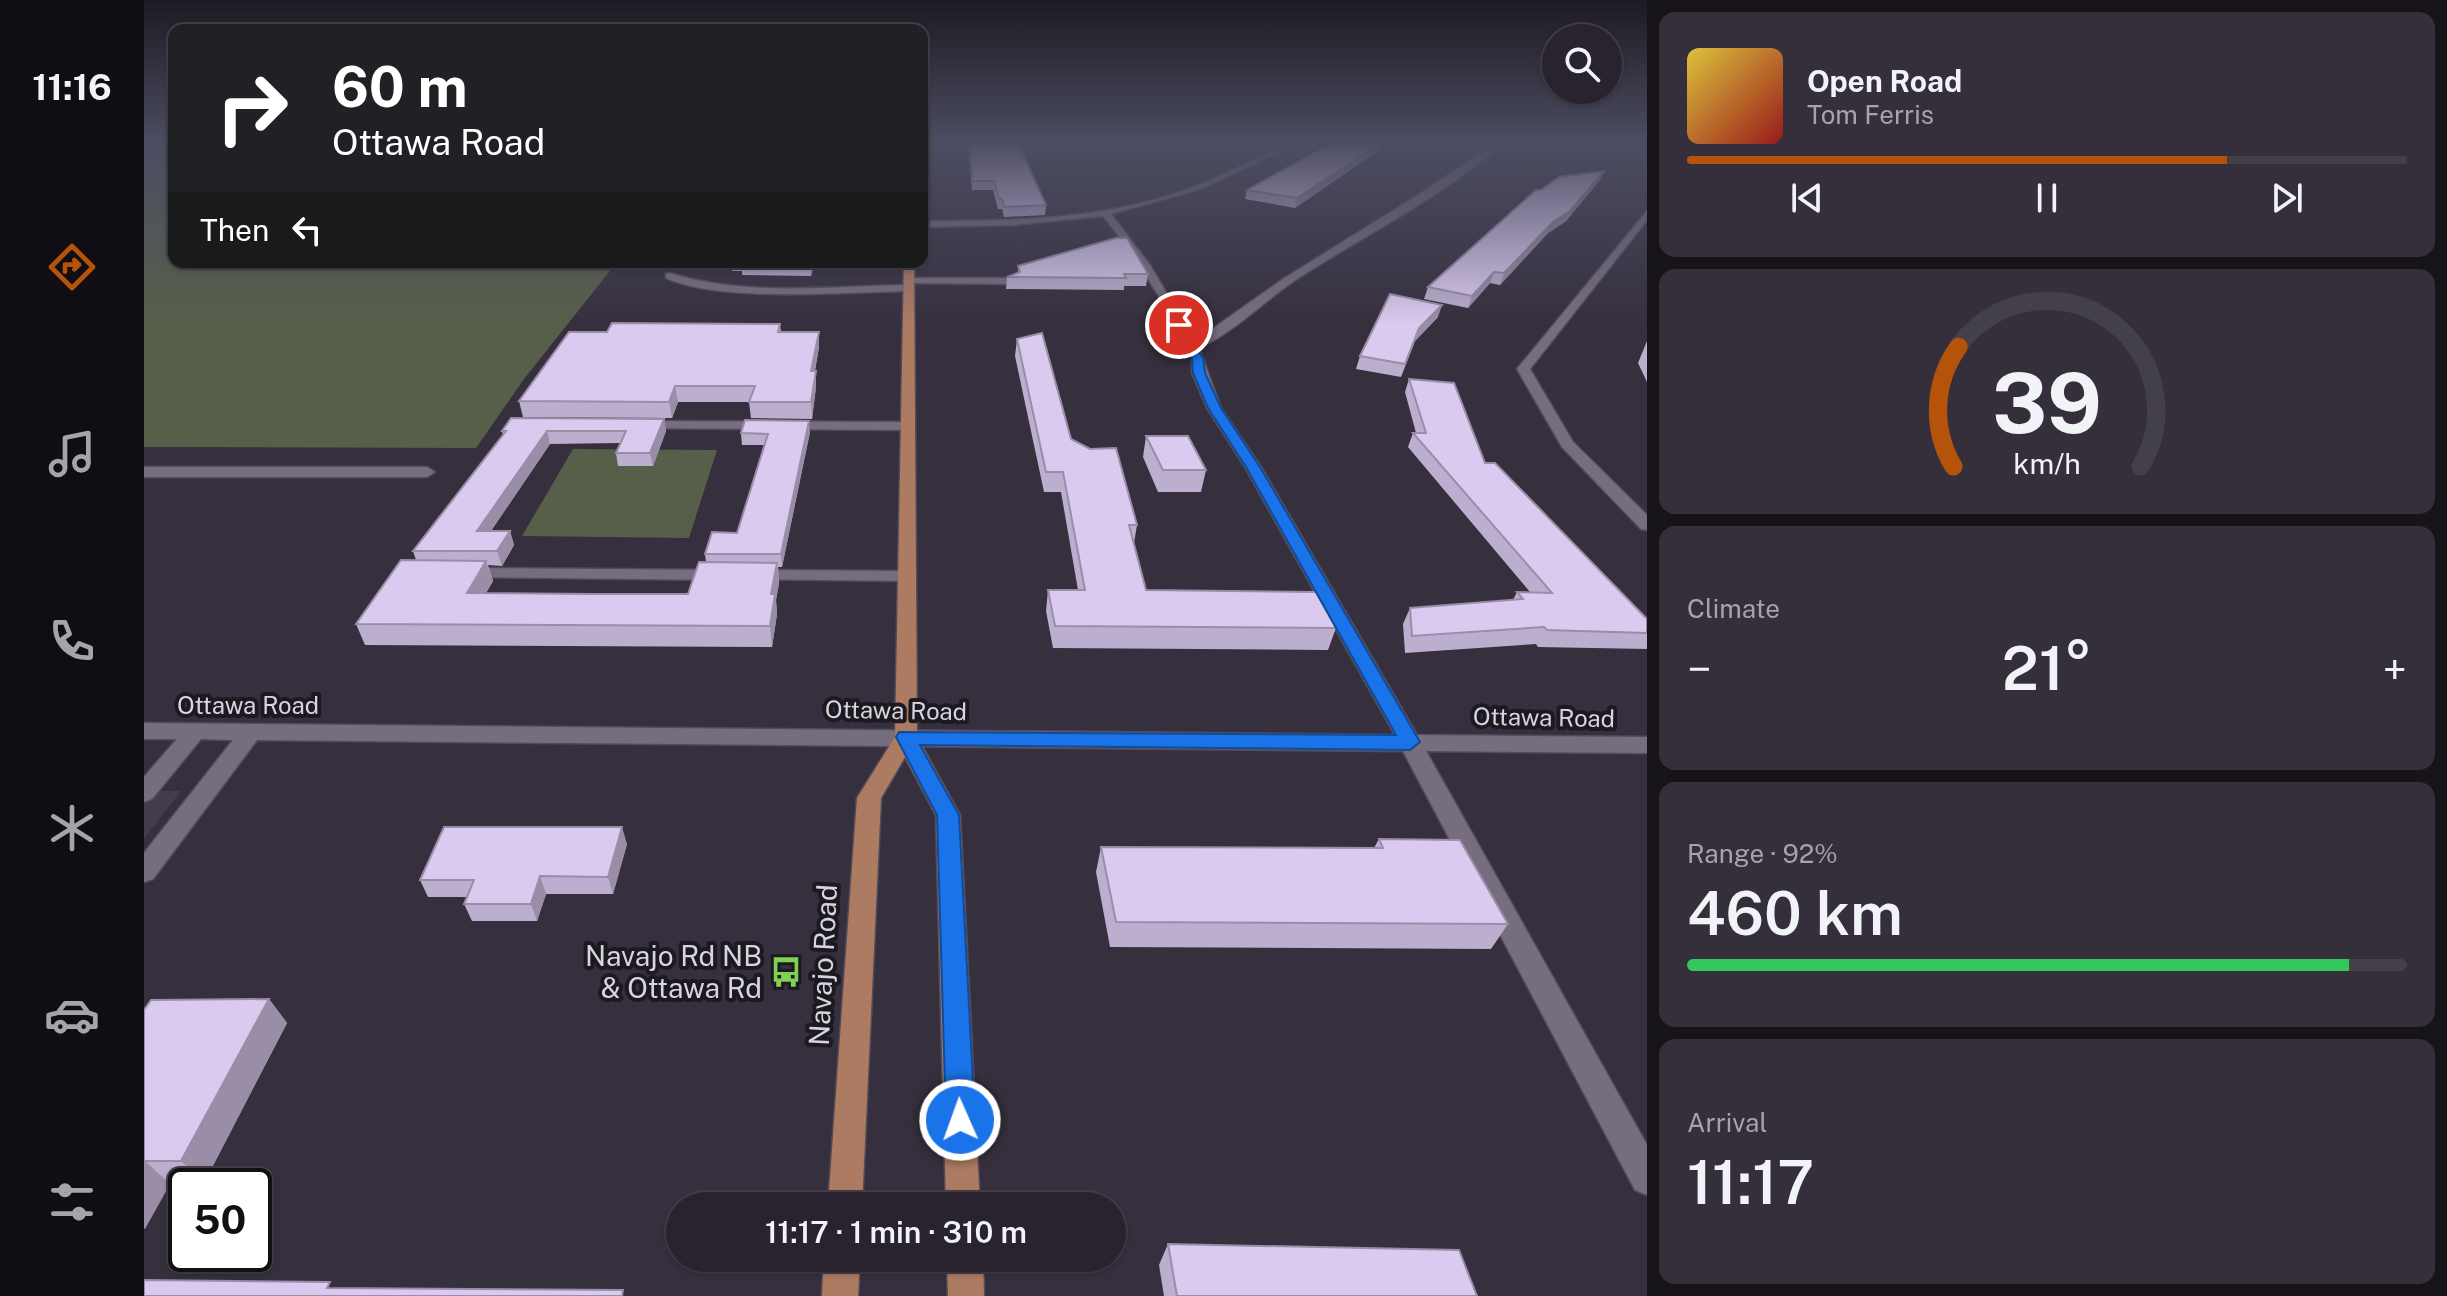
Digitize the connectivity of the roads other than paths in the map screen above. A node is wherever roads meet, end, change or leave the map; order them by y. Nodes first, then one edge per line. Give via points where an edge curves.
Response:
1 (1149, 203) edge
2 (1405, 203) edge
3 (1106, 214) junction
4 (1647, 214) edge
5 (928, 224) edge
6 (909, 268) edge
7 (670, 276) dead end
8 (1013, 281) edge
9 (908, 284) junction
10 (1192, 347) junction
11 (624, 425) edge
12 (908, 426) junction
13 (144, 472) edge
14 (427, 472) dead end
15 (1647, 525) edge
16 (444, 573) edge
17 (906, 576) junction
18 (144, 731) edge
19 (252, 731) junction
20 (195, 732) junction
21 (906, 737) junction
22 (1410, 742) junction
23 (1647, 745) edge
24 (144, 793) edge
25 (144, 872) edge
26 (1647, 1178) edge
27 (846, 1192) edge
28 (962, 1192) edge
29 (841, 1272) edge
30 (965, 1272) edge
31 (840, 1296) edge
32 (966, 1296) edge

1 - 3 street
2 - 10 street via 1210,340
3 - 5 street via 1021,224
3 - 10 street via 1133,242
4 - 15 street via 1523,369 1567,444
6 - 9 main road
7 - 9 street via 689,286 730,288
8 - 9 street
9 - 12 main road
10 - 22 street via 1214,408
11 - 12 street
12 - 17 main road
13 - 14 street
16 - 17 street
17 - 21 main road
18 - 20 street, Ottawa Road
19 - 20 street, Ottawa Road
19 - 21 street, Ottawa Road
19 - 25 street
20 - 24 street
21 - 22 street, Ottawa Road
21 - 27 main road, Navajo Road via 869,798
21 - 28 main road via 948,815
22 - 23 street, Ottawa Road
22 - 26 street
29 - 31 main road
30 - 32 main road

